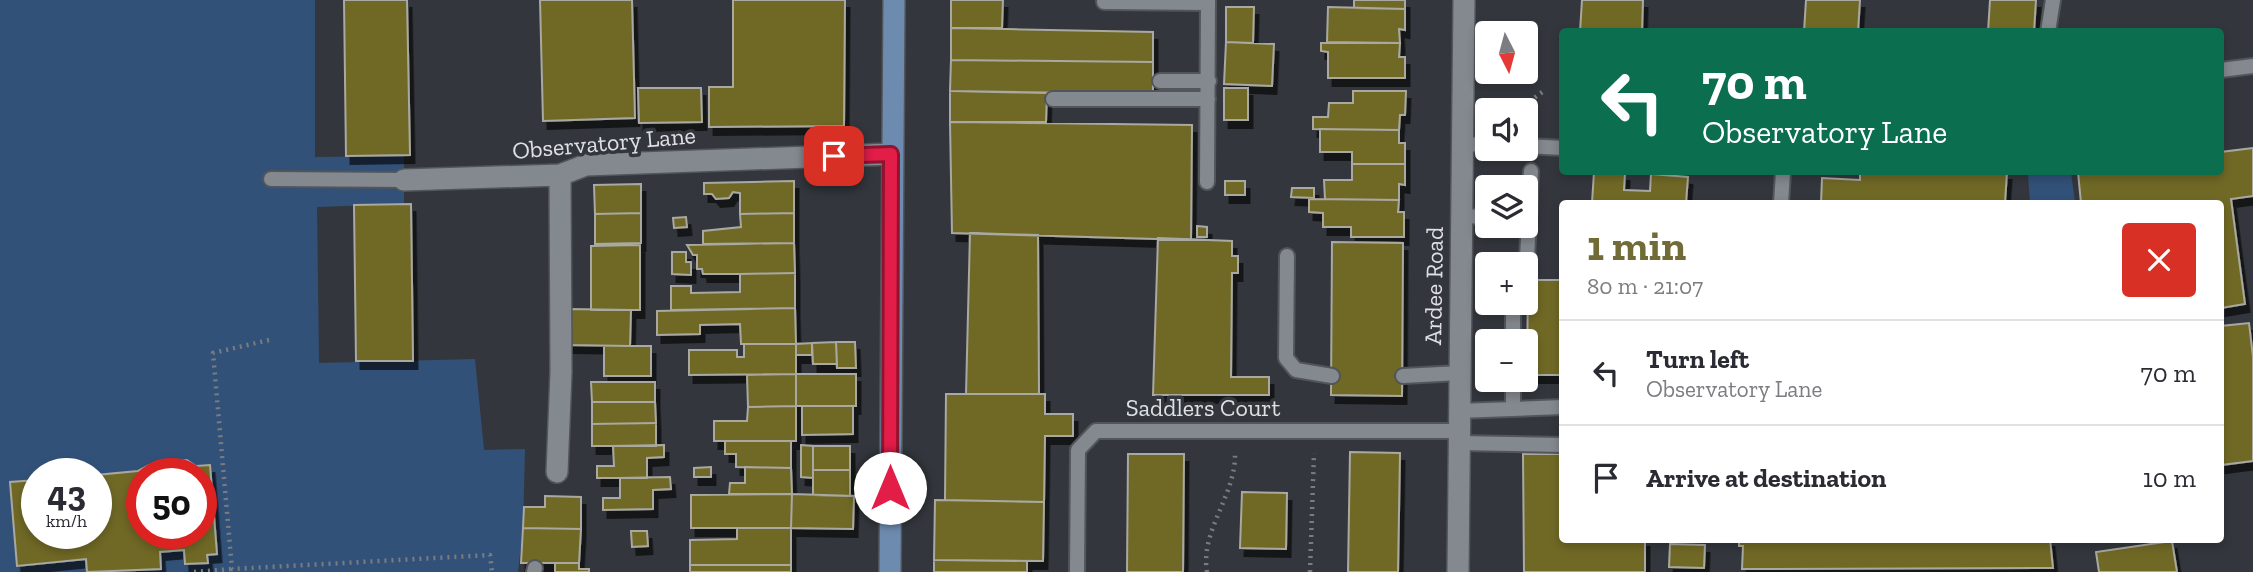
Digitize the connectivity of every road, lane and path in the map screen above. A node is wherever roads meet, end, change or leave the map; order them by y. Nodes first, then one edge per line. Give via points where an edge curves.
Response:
1 (894, 0) edge
2 (1464, 0) edge
3 (2053, 0) edge
4 (1104, 2) dead end
5 (1208, 2) edge
6 (2049, 28) edge
7 (2253, 66) edge
8 (2224, 70) edge
9 (1160, 81) dead end
10 (1209, 81) junction
11 (1545, 90) dead end
12 (1534, 98) edge
13 (1053, 99) dead end
14 (1208, 99) junction
15 (1462, 144) junction
16 (1475, 144) edge
17 (1538, 147) edge
18 (1559, 148) edge
19 (891, 154) junction
20 (1531, 171) dead end
21 (560, 175) junction
22 (1531, 175) edge
23 (1783, 175) edge
24 (271, 179) dead end
25 (404, 180) joint
26 (1207, 183) dead end
27 (1781, 200) edge
28 (1461, 216) junction
29 (1475, 217) edge
30 (1287, 256) dead end
31 (269, 340) dead end
32 (1459, 373) junction
33 (1332, 376) dead end
34 (1403, 376) dead end
35 (1513, 392) edge
36 (1559, 407) edge
37 (1513, 409) junction
38 (1458, 428) junction
39 (1314, 431) junction
40 (1235, 432) junction
41 (1559, 444) edge
42 (558, 472) dead end
43 (232, 570) edge
44 (194, 572) edge
45 (492, 572) edge
46 (890, 572) edge
47 (1077, 572) edge
48 (1207, 572) edge
49 (1310, 572) edge
50 (1458, 572) edge

1 - 19 main road
2 - 15 street, Ardee Road
3 - 6 lane
4 - 5 lane
5 - 10 lane
7 - 8 lane
9 - 10 lane
10 - 14 lane
11 - 12 path
13 - 14 lane
14 - 26 lane
15 - 16 lane
15 - 28 street, Ardee Road
17 - 18 lane
19 - 21 street, Observatory Lane via 586,165
19 - 46 main road
20 - 22 lane
21 - 25 street, Observatory Lane
21 - 42 street
23 - 27 lane
24 - 25 lane
28 - 29 lane
28 - 32 street, Ardee Road
30 - 33 lane via 1286,358 1296,370
31 - 43 path via 213,353
32 - 34 lane
32 - 38 street, Ardee Road
35 - 37 lane
36 - 37 lane
37 - 38 lane
38 - 39 lane, Saddlers Court
38 - 41 lane
38 - 50 street, Ardee Road
39 - 40 lane, Saddlers Court
39 - 49 path
40 - 47 lane, Saddlers Court via 1096,432 1078,450
40 - 48 path via 1235,471 1208,538
43 - 44 path
43 - 45 path via 490,555

